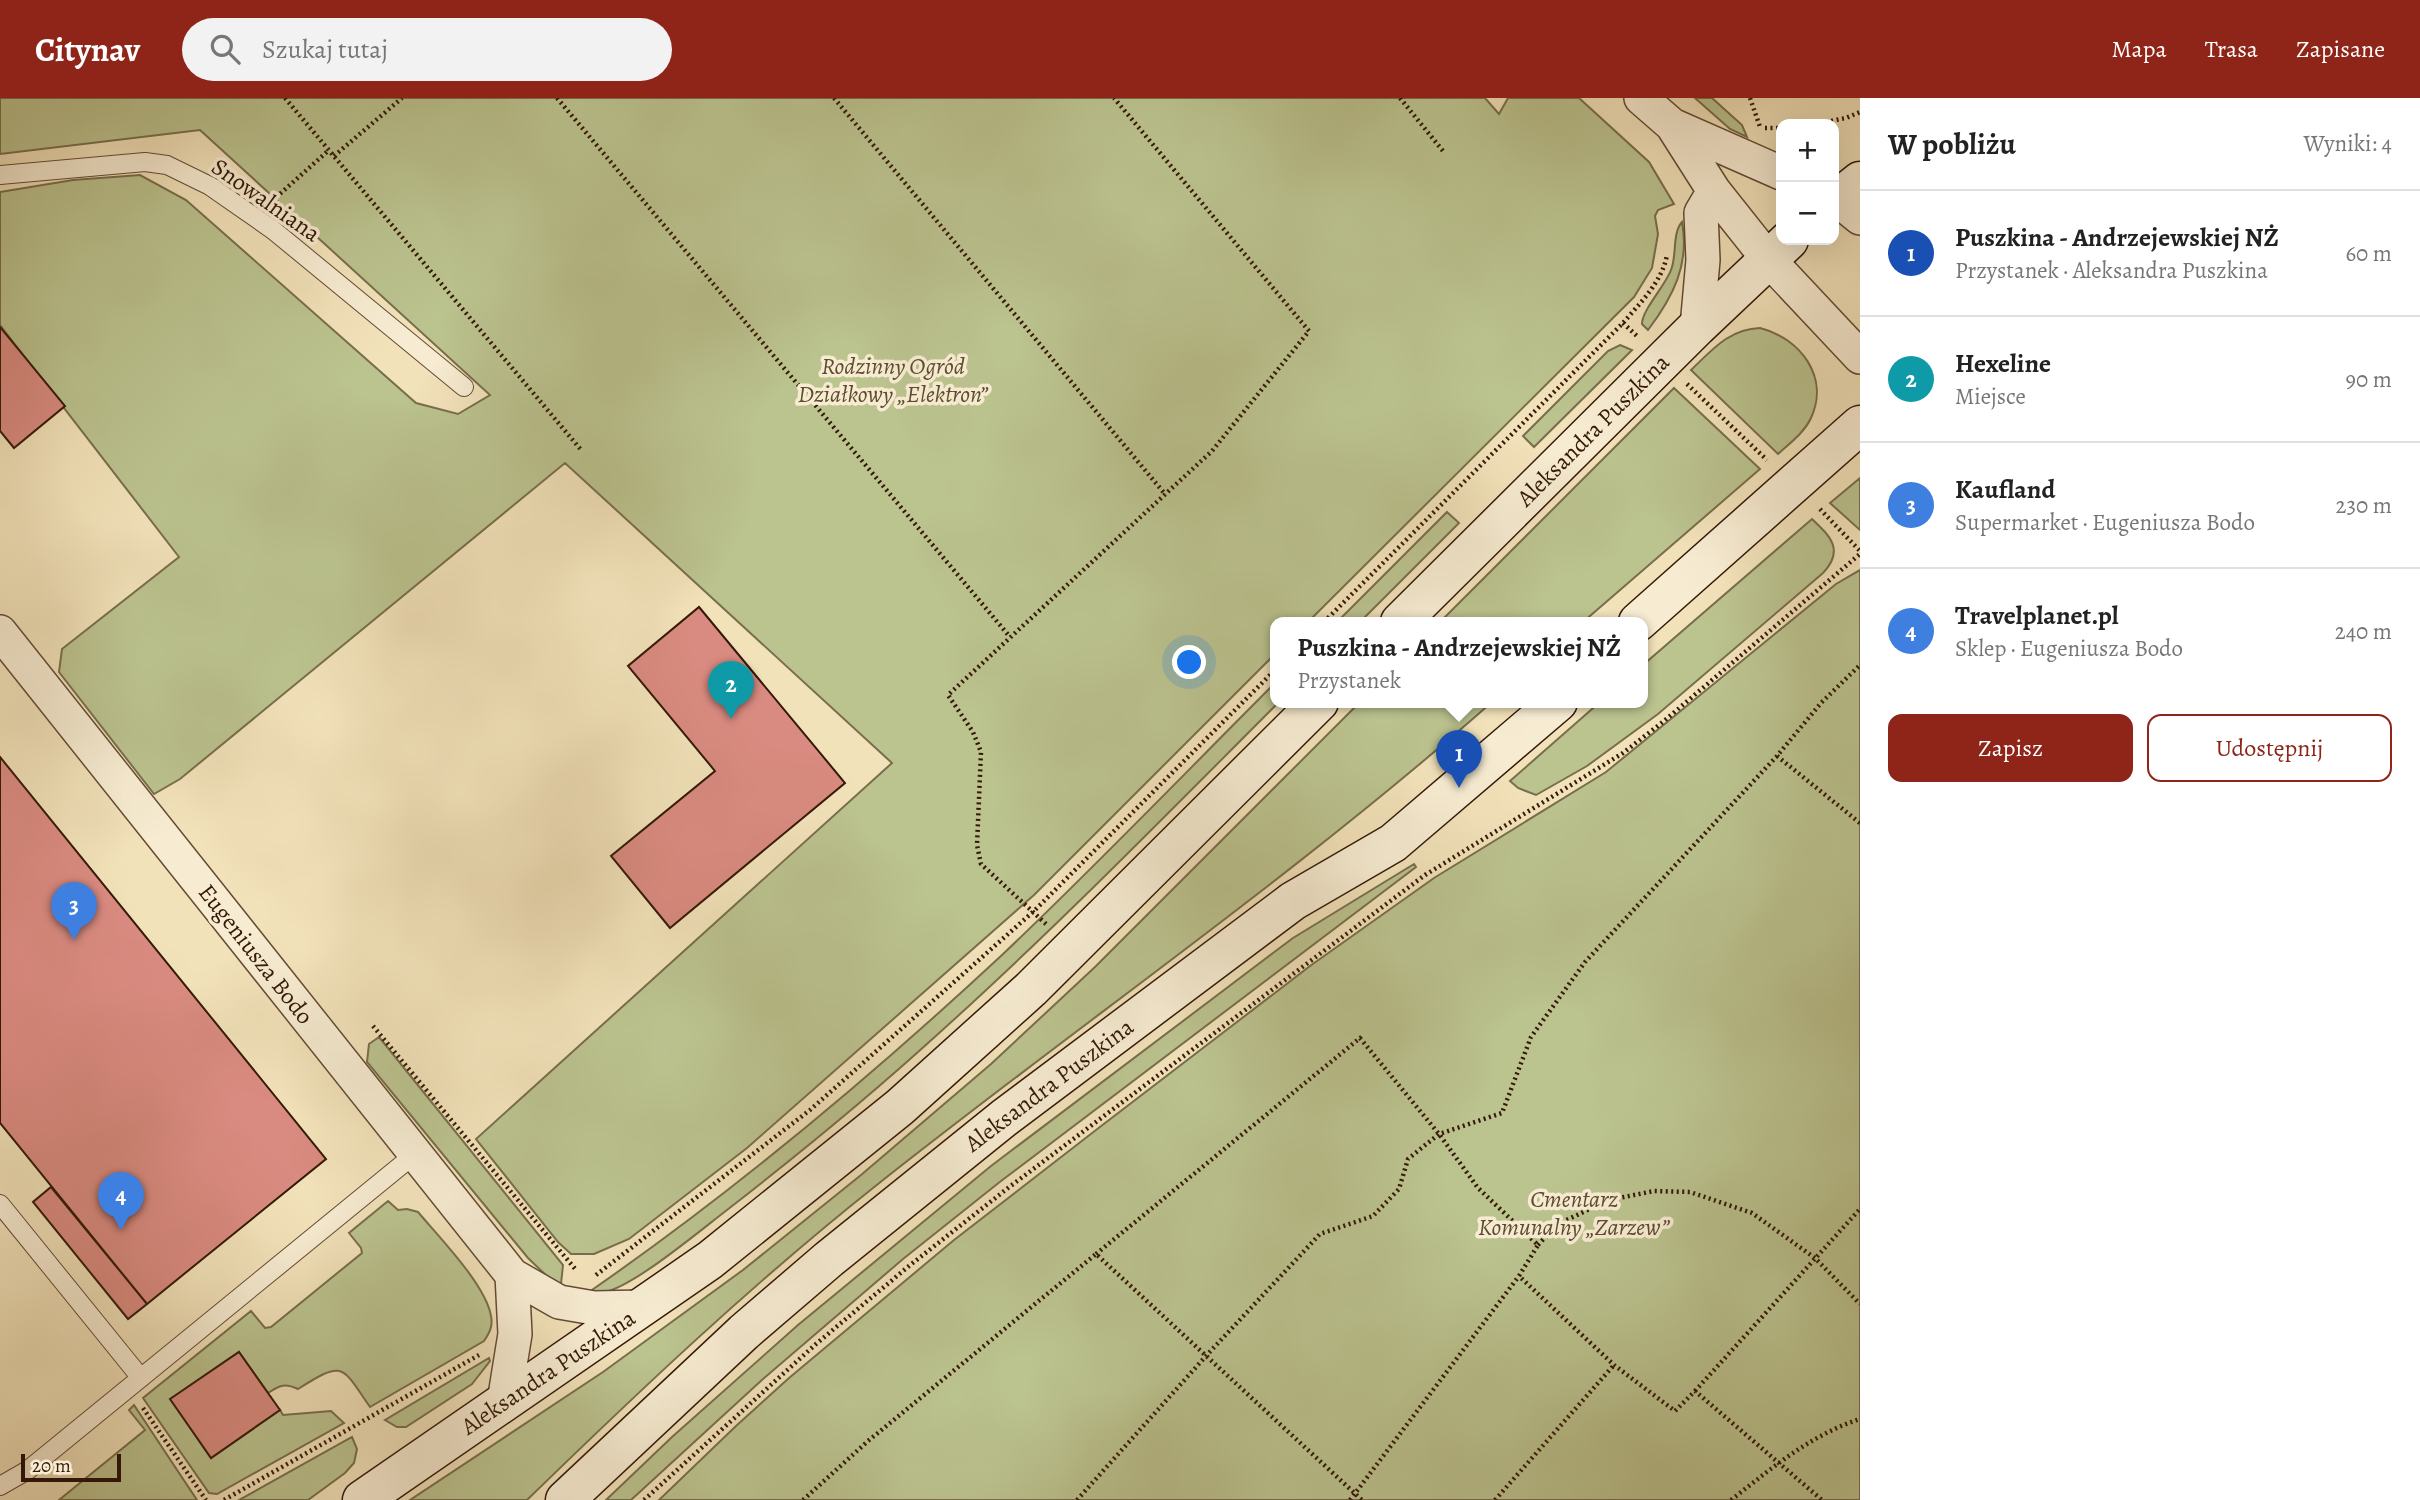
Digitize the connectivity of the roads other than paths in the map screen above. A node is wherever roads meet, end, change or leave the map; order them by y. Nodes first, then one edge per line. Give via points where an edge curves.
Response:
1 (1641, 98) edge
2 (1672, 125) junction
3 (1776, 171) edge
4 (0, 175) edge
5 (1714, 191) junction
6 (1779, 249) edge
7 (1697, 327) junction
8 (1860, 357) edge
9 (464, 387) dead end
10 (1860, 425) edge
11 (1405, 617) edge
12 (1644, 617) edge
13 (0, 632) edge
14 (1313, 708) edge
15 (1551, 708) edge
16 (415, 1154) junction
17 (0, 1204) edge
18 (512, 1275) junction
19 (643, 1307) junction
20 (141, 1378) junction
21 (504, 1402) junction
22 (0, 1486) edge
23 (362, 1500) edge
24 (565, 1500) edge

1 - 2 street
2 - 3 street
2 - 5 street
4 - 9 lane, Snowalniana via 145,162 167,165 210,186 273,230
5 - 6 street
5 - 7 street via 1700,213 1703,260
6 - 7 main road, Aleksandra Puszkina
6 - 8 street
7 - 11 main road, Aleksandra Puszkina
10 - 12 main road
13 - 16 street, Eugeniusza Bodo
14 - 19 main road, Aleksandra Puszkina via 1071,950 900,1107 710,1260
15 - 24 main road, Aleksandra Puszkina via 1393,843 1293,901 1004,1118 744,1332
16 - 18 street, Eugeniusza Bodo
16 - 20 lane
17 - 20 lane
18 - 19 street, Eugeniusza Bodo via 559,1302 594,1308
18 - 21 street via 515,1334
19 - 21 main road, Aleksandra Puszkina
20 - 22 lane via 28,1469
21 - 23 main road, Aleksandra Puszkina

